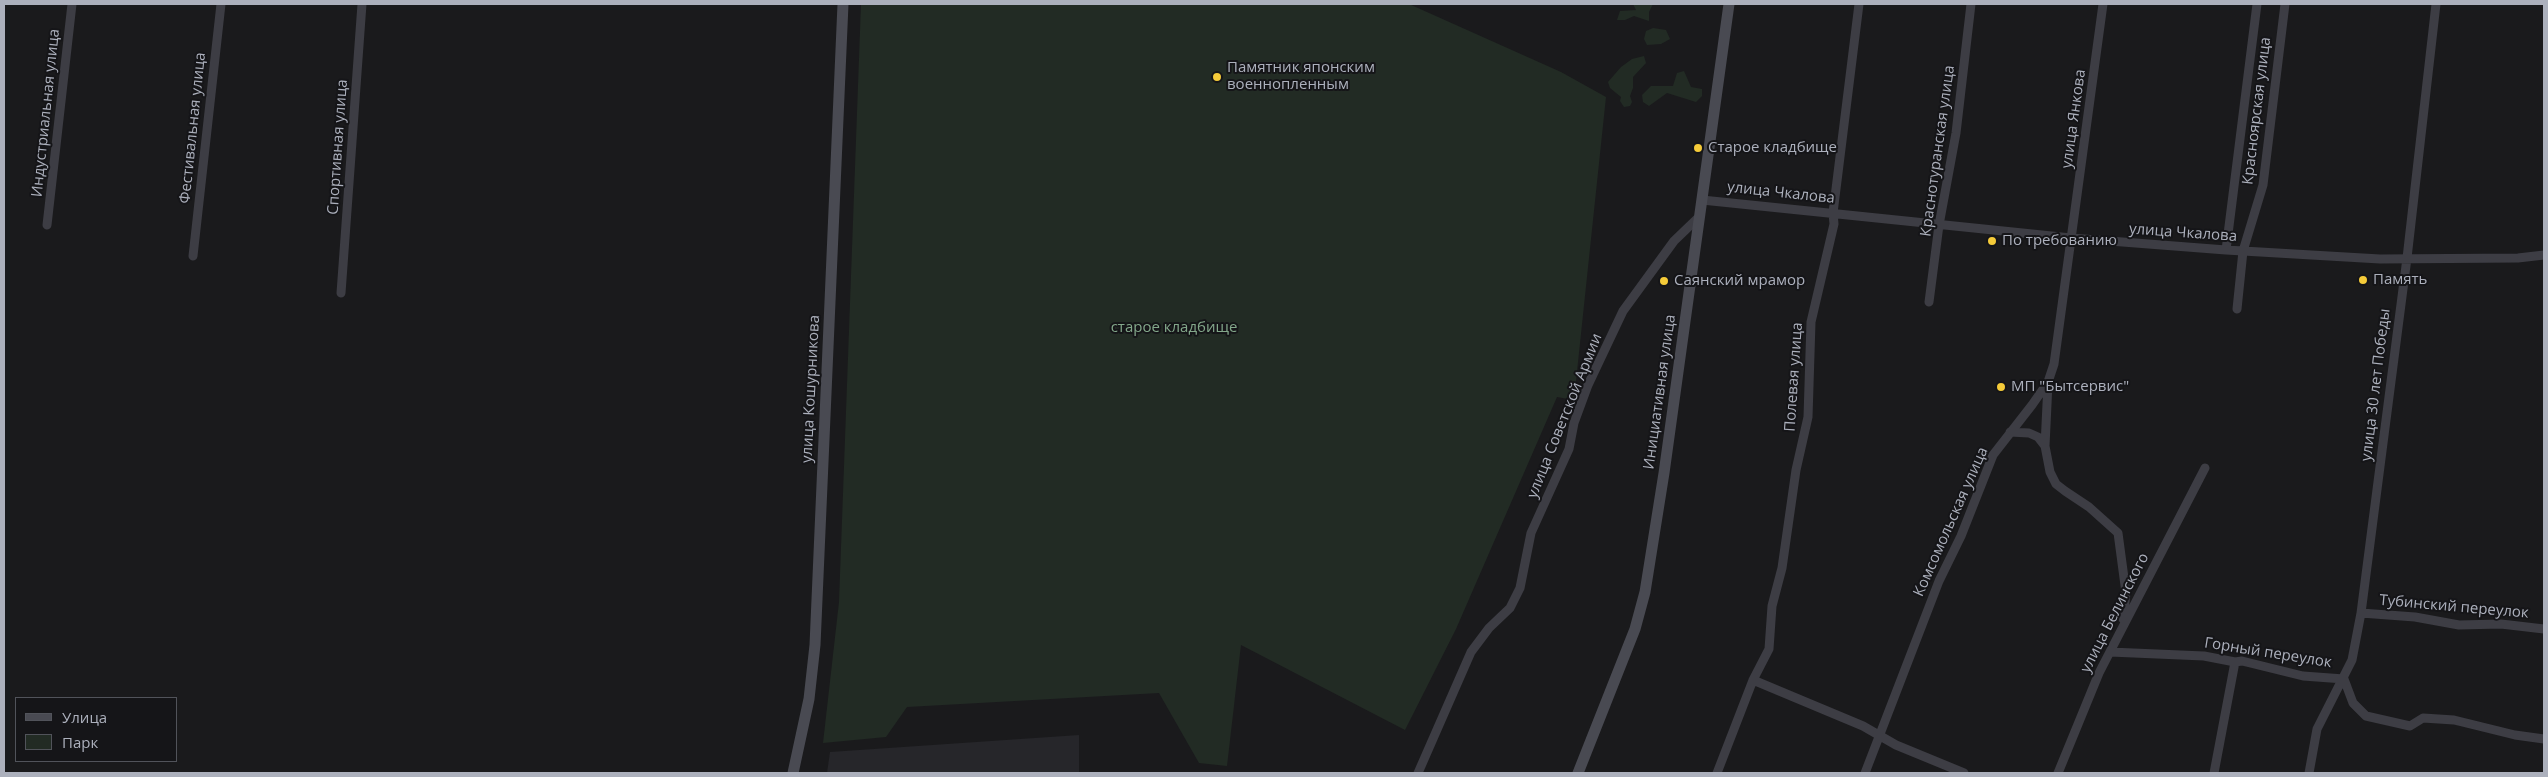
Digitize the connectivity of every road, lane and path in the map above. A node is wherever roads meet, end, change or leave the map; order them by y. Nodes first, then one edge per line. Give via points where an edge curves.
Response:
1 (72, 4) edge
2 (221, 4) edge
3 (362, 4) edge
4 (843, 4) edge
5 (1729, 4) edge
6 (1858, 4) edge
7 (1971, 4) edge
8 (2103, 4) edge
9 (2257, 4) edge
10 (2285, 4) edge
11 (2436, 4) edge
12 (1702, 200) junction
13 (1832, 213) junction
14 (1700, 216) junction
15 (47, 225) dead end
16 (1939, 225) junction
17 (2071, 238) junction
18 (2226, 250) junction
19 (2243, 251) junction
20 (2544, 255) edge
21 (193, 256) dead end
22 (2406, 258) junction
23 (341, 293) dead end
24 (1929, 302) dead end
25 (2237, 309) dead end
26 (2048, 382) junction
27 (2010, 432) junction
28 (2045, 446) junction
29 (2205, 468) dead end
30 (2361, 613) junction
31 (2123, 625) junction
32 (2544, 629) edge
33 (2110, 652) junction
34 (2235, 662) junction
35 (2344, 679) junction
36 (1753, 680) junction
37 (1879, 736) junction
38 (2544, 739) edge
39 (793, 773) edge
40 (1418, 773) edge
41 (1578, 773) edge
42 (1717, 773) edge
43 (1865, 773) edge
44 (1964, 773) edge
45 (2058, 773) edge
46 (2214, 773) edge
47 (2308, 773) edge

1 - 15 street, Индустриальная улица
2 - 21 street, Фестивальная улица
3 - 23 street, Спортивная улица
4 - 39 street, улица Кошурникова via 815,645 809,699
5 - 12 street, Инициативная улица
6 - 13 street, Полевая улица
7 - 16 street, Краснотуранская улица via 1956,134
8 - 17 street, улица Янкова
9 - 18 street, Красноярская улица
10 - 19 street, Красноярская улица via 2263,185
11 - 22 street, улица 30 лет Победы
12 - 13 street, улица Чкалова
12 - 14 street, Инициативная улица
13 - 16 street, улица Чкалова
13 - 36 street, Полевая улица via 1834,224 1811,322 1808,417 1796,470 1782,568 1772,606 1769,649
14 - 40 street, улица Советской Армии via 1674,242 1623,311 1588,386 1574,423 1570,449 1531,532 1520,588 1510,608 1471,652
14 - 41 street, Инициативная улица via 1645,592 1635,629
16 - 17 street, улица Чкалова
16 - 24 street, Краснотуранская улица
17 - 18 street, улица Чкалова
17 - 26 street, Комсомольская улица via 2054,364
18 - 19 street, улица Чкалова
19 - 22 street, улица Чкалова
19 - 25 street, Красноярская улица
20 - 22 street, улица Чкалова
22 - 30 street, улица 30 лет Победы
26 - 27 street, Комсомольская улица
26 - 28 street
27 - 28 street via 2029,433 2038,437
27 - 37 street, Комсомольская улица via 1992,456
28 - 31 street via 2056,484 2089,506 2118,534 2126,593
29 - 31 street, улица Белинского
30 - 32 street, Тубинский переулок via 2415,617 2459,625 2501,624
30 - 35 street, улица 30 лет Победы via 2352,660
31 - 33 street, улица Белинского
33 - 34 street, Горный переулок via 2204,656
33 - 45 street, улица Белинского
34 - 35 street, Горный переулок via 2303,676
34 - 46 street
35 - 38 street, Горный переулок via 2353,703 2366,716 2410,726 2423,718 2454,720
35 - 47 street, улица 30 лет Победы via 2317,729
36 - 37 street
36 - 42 street, Полевая улица
37 - 43 street, Комсомольская улица
37 - 44 street

